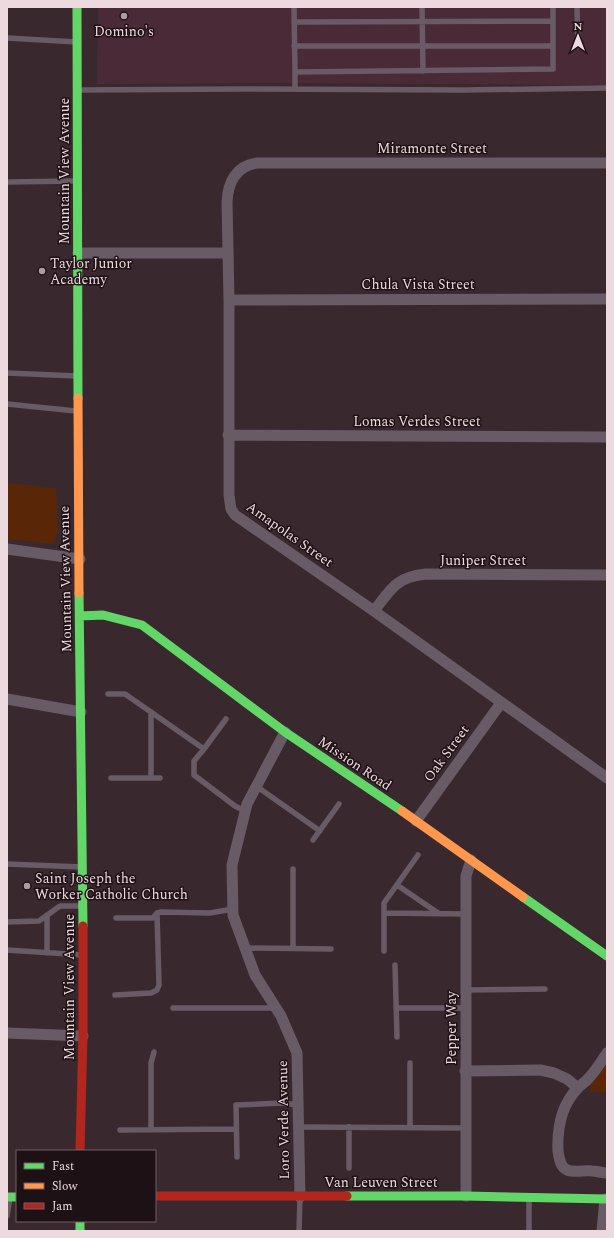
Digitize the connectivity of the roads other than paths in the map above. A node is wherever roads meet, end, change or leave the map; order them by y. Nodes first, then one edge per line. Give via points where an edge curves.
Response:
1 (77, 7) edge
2 (294, 7) edge
3 (422, 7) edge
4 (553, 7) edge
5 (577, 7) edge
6 (553, 21) junction
7 (294, 22) junction
8 (422, 22) junction
9 (7, 38) edge
10 (77, 42) junction
11 (294, 46) junction
12 (422, 46) junction
13 (553, 46) junction
14 (578, 46) dead end
15 (423, 71) junction
16 (295, 72) junction
17 (607, 88) edge
18 (295, 89) junction
19 (78, 90) junction
20 (257, 163) joint
21 (607, 163) edge
22 (78, 181) junction
23 (7, 182) edge
24 (78, 253) junction
25 (228, 253) junction
26 (607, 299) edge
27 (229, 300) junction
28 (7, 374) edge
29 (78, 376) junction
30 (7, 404) edge
31 (78, 411) junction
32 (228, 436) junction
33 (607, 437) edge
34 (7, 550) edge
35 (80, 559) junction
36 (607, 575) edge
37 (374, 611) junction
38 (80, 616) junction
39 (108, 694) dead end
40 (7, 699) edge
41 (501, 703) junction
42 (81, 712) junction
43 (151, 712) junction
44 (226, 719) dead end
45 (285, 732) junction
46 (204, 749) junction
47 (111, 778) dead end
48 (151, 778) junction
49 (160, 778) dead end
50 (607, 778) edge
51 (256, 786) junction
52 (339, 804) dead end
53 (245, 811) junction
54 (416, 821) junction
55 (320, 831) junction
56 (313, 840) dead end
57 (418, 855) dead end
58 (470, 860) junction
59 (7, 864) edge
60 (82, 867) junction
61 (293, 868) dead end
62 (397, 885) junction
63 (83, 906) junction
64 (233, 909) junction
65 (157, 913) junction
66 (384, 913) junction
67 (438, 913) junction
68 (466, 914) junction
69 (47, 916) junction
70 (116, 918) dead end
71 (7, 922) edge
72 (245, 948) junction
73 (294, 948) junction
74 (331, 949) dead end
75 (7, 950) edge
76 (384, 951) dead end
77 (47, 953) junction
78 (83, 955) junction
79 (607, 956) edge
80 (395, 965) dead end
81 (545, 989) dead end
82 (466, 990) junction
83 (115, 995) dead end
84 (173, 1008) dead end
85 (276, 1008) junction
86 (396, 1008) junction
87 (466, 1008) junction
88 (7, 1033) edge
89 (83, 1036) junction
90 (397, 1037) dead end
91 (154, 1052) dead end
92 (607, 1053) edge
93 (410, 1063) dead end
94 (465, 1071) junction
95 (578, 1088) junction
96 (298, 1105) junction
97 (299, 1128) junction
98 (349, 1128) junction
99 (410, 1128) junction
100 (466, 1128) junction
101 (151, 1129) junction
102 (236, 1129) junction
103 (120, 1130) dead end
104 (80, 1150) edge
105 (237, 1157) dead end
106 (349, 1168) dead end
107 (607, 1173) edge
108 (156, 1196) edge
109 (466, 1196) junction
110 (11, 1197) edge
111 (300, 1197) junction
112 (529, 1197) junction
113 (606, 1199) edge
114 (7, 1216) edge
115 (299, 1231) edge
116 (529, 1231) edge
117 (602, 1231) edge

1 - 10 main road, Mountain View Avenue
2 - 7 lane
3 - 8 lane
4 - 6 lane
5 - 14 lane
6 - 8 lane
6 - 13 lane
7 - 8 lane
7 - 11 lane
8 - 12 lane
9 - 10 lane
10 - 19 main road, Mountain View Avenue
11 - 12 lane
11 - 16 lane
12 - 13 lane
12 - 15 lane
13 - 15 lane via 553,69
15 - 16 lane
16 - 18 lane
17 - 18 lane
18 - 19 lane
19 - 22 main road, Mountain View Avenue
20 - 21 street, Miramonte Street
20 - 25 street, Amapolas Street via 244,167 231,182 227,202
22 - 23 lane
22 - 24 main road, Mountain View Avenue
24 - 25 street
24 - 29 main road, Mountain View Avenue
25 - 27 street, Amapolas Street
26 - 27 street, Chula Vista Street
27 - 32 street, Amapolas Street
28 - 29 lane
29 - 31 main road, Mountain View Avenue
30 - 31 lane
31 - 35 main road, Mountain View Avenue
32 - 33 street, Lomas Verdes Street
32 - 37 street, Amapolas Street via 229,496 231,509 235,515
34 - 35 street
35 - 38 main road, Mountain View Avenue
36 - 37 street, Juniper Street via 415,575 398,582
37 - 41 street, Amapolas Street
38 - 42 main road, Mountain View Avenue
38 - 45 main road, Mission Road via 103,615 142,625
39 - 43 lane via 125,694
40 - 42 street
41 - 50 street, Amapolas Street
41 - 54 street, Oak Street
42 - 60 main road, Mountain View Avenue
43 - 46 lane
43 - 48 lane
44 - 46 lane
45 - 51 street, Loro Verde Avenue
45 - 54 main road, Mission Road
46 - 53 lane via 194,761 194,775
47 - 48 lane
48 - 49 lane
51 - 53 street, Loro Verde Avenue
51 - 55 lane
52 - 55 lane
53 - 64 street, Loro Verde Avenue via 232,865
54 - 58 main road, Mission Road
55 - 56 lane
57 - 62 lane
58 - 68 street, Pepper Way via 466,876
58 - 79 main road, Mission Road
59 - 60 lane
60 - 63 main road, Mountain View Avenue
61 - 73 lane
62 - 66 lane via 384,903
62 - 67 lane
63 - 69 lane via 60,906
63 - 78 main road, Mountain View Avenue
64 - 65 lane via 210,913
64 - 72 street, Loro Verde Avenue
65 - 70 lane via 153,918
65 - 83 lane via 157,990 151,993
66 - 67 lane
66 - 76 lane
67 - 68 lane
68 - 82 street, Pepper Way
69 - 71 lane via 39,921
69 - 77 lane
72 - 73 lane
72 - 85 street, Loro Verde Avenue via 255,975
73 - 74 lane
75 - 77 lane
77 - 78 lane
78 - 89 main road, Mountain View Avenue
80 - 86 lane
81 - 82 lane
82 - 87 street, Pepper Way
84 - 85 lane
85 - 96 street, Loro Verde Avenue via 297,1053
86 - 87 lane
86 - 90 lane
87 - 94 street, Pepper Way
88 - 89 street
89 - 104 main road, Mountain View Avenue
91 - 101 lane via 151,1063
92 - 95 street via 587,1081
93 - 99 lane
94 - 95 street via 540,1070 568,1079
94 - 100 street, Pepper Way
95 - 107 street via 564,1109 559,1124 559,1157 562,1166 575,1172
96 - 97 street, Loro Verde Avenue
96 - 102 lane via 236,1105
97 - 98 lane
97 - 111 street, Loro Verde Avenue
98 - 99 lane
98 - 106 lane
99 - 100 lane
100 - 109 street, Pepper Way
101 - 102 lane
101 - 103 lane
102 - 105 lane
108 - 111 main road, Van Leuven Street
109 - 111 main road, Van Leuven Street
109 - 112 main road, Van Leuven Street
110 - 114 lane
111 - 115 lane
112 - 113 main road, Van Leuven Street
112 - 116 lane
113 - 117 street

